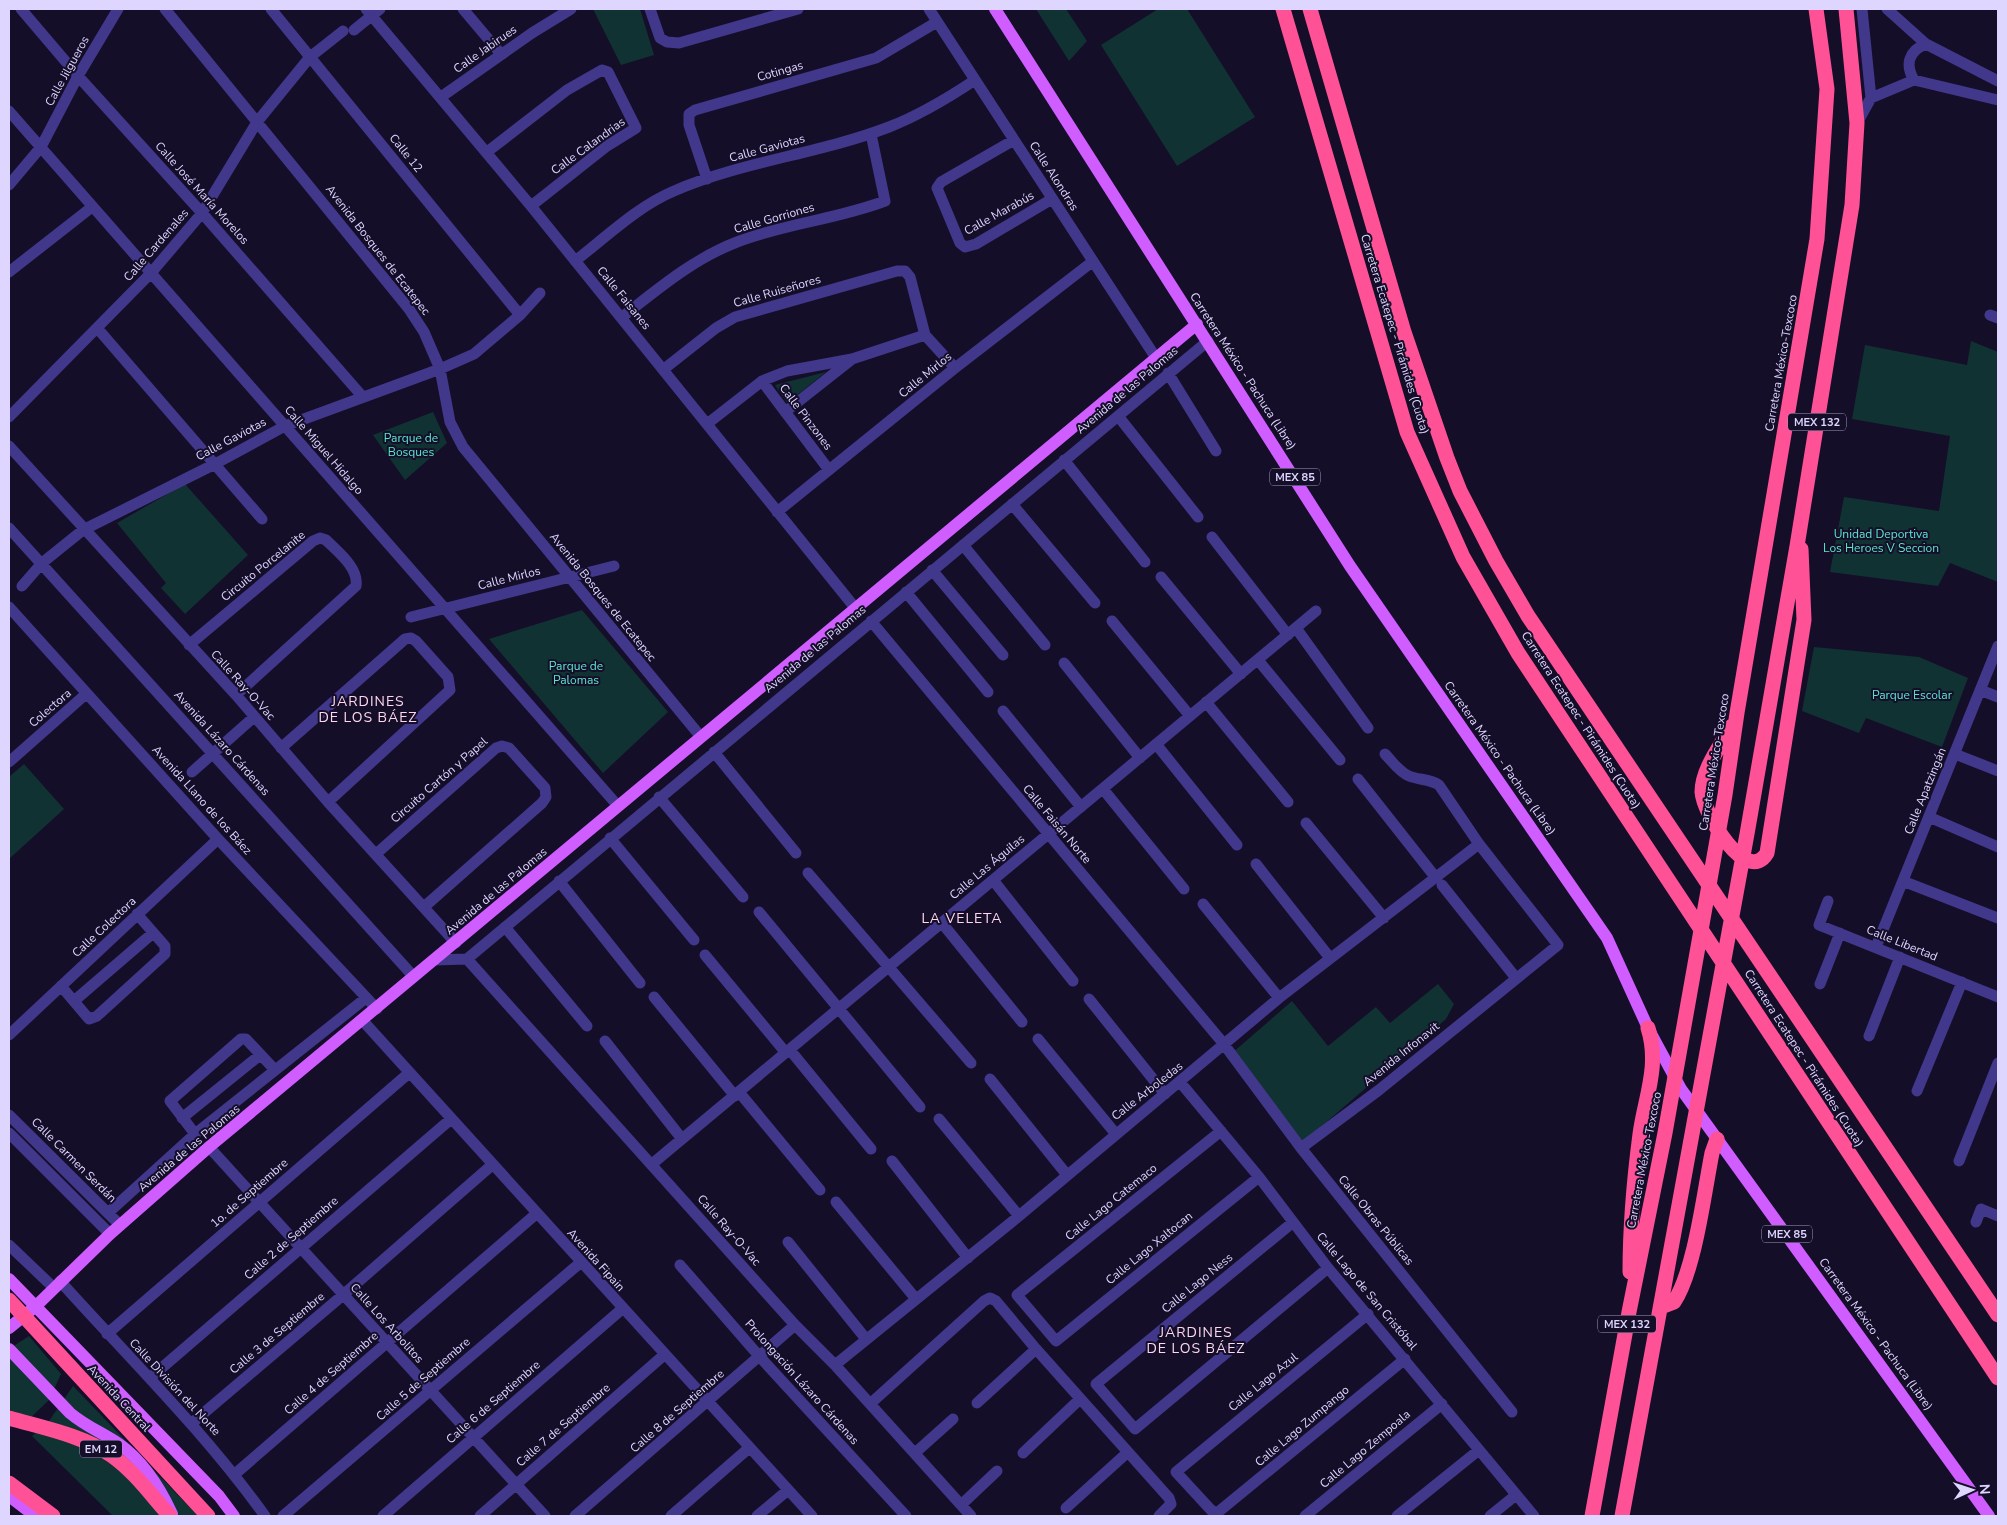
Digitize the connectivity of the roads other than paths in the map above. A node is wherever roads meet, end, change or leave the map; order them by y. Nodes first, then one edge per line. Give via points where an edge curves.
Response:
1 (22, 9) edge
2 (118, 9) edge
3 (166, 9) edge
4 (271, 9) edge
5 (463, 9) edge
6 (650, 9) edge
7 (798, 9) edge
8 (929, 9) edge
9 (995, 9) edge
10 (1283, 9) edge
11 (1310, 9) edge
12 (1816, 9) edge
13 (1846, 9) edge
14 (1862, 9) edge
15 (1886, 9) edge
16 (564, 10) edge
17 (373, 11) edge
18 (937, 22) junction
19 (1926, 44) junction
20 (501, 54) junction
21 (310, 57) junction
22 (78, 76) junction
23 (975, 80) junction
24 (1914, 80) junction
25 (1998, 81) edge
26 (441, 97) junction
27 (1871, 98) junction
28 (1998, 100) edge
29 (9, 111) edge
30 (257, 122) junction
31 (1857, 123) junction
32 (871, 134) junction
33 (1014, 140) junction
34 (42, 147) junction
35 (487, 152) junction
36 (707, 179) junction
37 (9, 185) edge
38 (1052, 199) junction
39 (92, 206) junction
40 (531, 206) junction
41 (202, 213) junction
42 (575, 261) junction
43 (1092, 262) junction
44 (9, 272) edge
45 (151, 273) junction
46 (540, 293) dead end
47 (520, 315) junction
48 (622, 317) junction
49 (1197, 324) junction
50 (98, 329) junction
51 (926, 335) junction
52 (1208, 341) junction
53 (852, 358) junction
54 (1156, 358) junction
55 (954, 368) junction
56 (440, 369) junction
57 (664, 369) junction
58 (1168, 374) junction
59 (762, 380) junction
60 (362, 396) junction
61 (786, 412) junction
62 (1118, 416) junction
63 (9, 417) edge
64 (707, 424) junction
65 (285, 426) junction
66 (9, 446) edge
67 (1216, 451) dead end
68 (1064, 460) junction
69 (215, 464) junction
70 (829, 470) junction
71 (1012, 504) junction
72 (777, 512) junction
73 (1198, 517) dead end
74 (262, 519) dead end
75 (9, 528) edge
76 (83, 530) junction
77 (1799, 530) junction
78 (1212, 537) dead end
79 (963, 545) junction
80 (1145, 562) dead end
81 (42, 563) junction
82 (614, 566) dead end
83 (932, 570) junction
84 (569, 577) junction
85 (1161, 577) dead end
86 (22, 586) dead end
87 (906, 592) junction
88 (1095, 603) dead end
89 (9, 607) edge
90 (444, 608) junction
91 (856, 609) junction
92 (1316, 611) dead end
93 (411, 617) dead end
94 (871, 621) junction
95 (1112, 622) dead end
96 (1292, 632) junction
97 (1045, 645) dead end
98 (188, 646) junction
99 (1998, 646) edge
100 (1003, 655) dead end
101 (1258, 660) junction
102 (1064, 663) dead end
103 (1240, 674) junction
104 (1980, 690) junction
105 (988, 692) dead end
106 (86, 694) junction
107 (236, 695) junction
108 (1998, 697) edge
109 (1206, 702) junction
110 (1003, 711) dead end
111 (1190, 716) junction
112 (254, 717) junction
113 (1736, 718) junction
114 (1368, 728) dead end
115 (701, 738) junction
116 (1156, 744) junction
117 (281, 748) junction
118 (714, 752) junction
119 (212, 754) junction
120 (1385, 754) dead end
121 (1955, 754) junction
122 (1140, 758) junction
123 (1340, 760) dead end
124 (9, 762) edge
125 (1998, 771) edge
126 (192, 772) dead end
127 (1358, 779) dead end
128 (1103, 789) junction
129 (659, 798) junction
130 (328, 802) junction
131 (1288, 802) dead end
132 (618, 806) junction
133 (1081, 808) junction
134 (1929, 817) junction
135 (1306, 823) dead end
136 (1048, 834) junction
137 (610, 838) junction
138 (218, 839) junction
139 (1480, 844) junction
140 (1237, 845) dead end
141 (1998, 846) edge
142 (796, 853) dead end
143 (376, 854) junction
144 (1256, 864) dead end
145 (808, 873) dead end
146 (993, 880) junction
147 (559, 881) junction
148 (1439, 881) junction
149 (1903, 881) junction
150 (1184, 889) dead end
151 (743, 897) dead end
152 (1828, 901) dead end
153 (1203, 904) dead end
154 (424, 907) junction
155 (759, 912) dead end
156 (137, 914) junction
157 (1384, 918) junction
158 (1998, 918) edge
159 (942, 923) junction
160 (505, 927) junction
161 (153, 933) junction
162 (1840, 933) junction
163 (694, 940) dead end
164 (456, 943) junction
165 (1876, 947) junction
166 (705, 955) dead end
167 (1900, 957) junction
168 (1330, 958) junction
169 (467, 959) junction
170 (434, 960) junction
171 (889, 968) junction
172 (414, 978) junction
173 (1516, 978) junction
174 (1073, 981) dead end
175 (1962, 982) junction
176 (640, 983) dead end
177 (1820, 984) dead end
178 (61, 986) junction
179 (1998, 997) edge
180 (366, 998) junction
181 (654, 998) dead end
182 (1279, 998) junction
183 (1088, 999) dead end
184 (74, 1001) junction
185 (839, 1008) junction
186 (377, 1010) junction
187 (363, 1021) junction
188 (1022, 1022) dead end
189 (587, 1026) dead end
190 (1648, 1028) junction
191 (9, 1035) edge
192 (1868, 1036) dead end
193 (1038, 1039) dead end
194 (605, 1041) dead end
195 (1223, 1044) junction
196 (788, 1051) junction
197 (260, 1055) junction
198 (971, 1063) dead end
199 (1998, 1063) edge
200 (275, 1070) junction
201 (409, 1073) junction
202 (990, 1079) dead end
203 (1180, 1082) junction
204 (1917, 1091) dead end
205 (737, 1094) junction
206 (1165, 1094) junction
207 (920, 1107) dead end
208 (9, 1115) edge
209 (182, 1118) junction
210 (450, 1119) junction
211 (939, 1120) dead end
212 (23, 1129) dead end
213 (1221, 1131) junction
214 (9, 1133) edge
215 (1115, 1133) junction
216 (195, 1134) junction
217 (682, 1140) junction
218 (1717, 1140) junction
219 (209, 1147) junction
220 (1301, 1148) junction
221 (871, 1149) dead end
222 (54, 1159) dead end
223 (1959, 1160) dead end
224 (892, 1161) dead end
225 (652, 1164) junction
226 (492, 1165) junction
227 (1067, 1175) junction
228 (1259, 1177) junction
229 (820, 1190) dead end
230 (836, 1202) dead end
231 (258, 1203) junction
232 (108, 1213) junction
233 (536, 1214) junction
234 (1018, 1216) junction
235 (1998, 1216) edge
236 (1976, 1222) dead end
237 (1292, 1223) junction
238 (120, 1225) junction
239 (110, 1234) junction
240 (788, 1242) dead end
241 (9, 1245) edge
242 (300, 1249) junction
243 (968, 1258) junction
244 (580, 1263) junction
245 (680, 1265) dead end
246 (1328, 1268) junction
247 (9, 1280) edge
248 (57, 1284) junction
249 (343, 1295) junction
250 (916, 1299) junction
251 (1632, 1299) junction
252 (9, 1300) edge
253 (36, 1306) junction
254 (1661, 1307) junction
255 (622, 1309) junction
256 (1368, 1314) junction
257 (1998, 1315) edge
258 (795, 1325) junction
259 (9, 1328) edge
260 (107, 1334) junction
261 (866, 1339) junction
262 (1056, 1341) joint
263 (386, 1343) junction
264 (1036, 1348) junction
265 (9, 1349) edge
266 (664, 1355) junction
267 (759, 1356) junction
268 (1405, 1359) junction
269 (835, 1365) junction
270 (150, 1378) junction
271 (1998, 1378) edge
272 (430, 1391) junction
273 (1080, 1399) junction
274 (708, 1403) junction
275 (977, 1403) dead end
276 (870, 1404) junction
277 (1442, 1404) junction
278 (1512, 1412) dead end
279 (9, 1418) edge
280 (953, 1419) dead end
281 (192, 1423) junction
282 (473, 1438) junction
283 (749, 1448) junction
284 (1479, 1450) junction
285 (1128, 1452) junction
286 (914, 1453) junction
287 (1023, 1454) dead end
288 (997, 1471) dead end
289 (235, 1474) junction
290 (9, 1482) edge
291 (516, 1485) junction
292 (788, 1490) junction
293 (1516, 1495) junction
294 (9, 1496) edge
295 (961, 1505) junction
296 (1066, 1508) dead end
297 (1216, 1513) joint
298 (35, 1516) edge
299 (53, 1516) edge
300 (171, 1516) edge
301 (208, 1516) edge
302 (234, 1516) edge
303 (265, 1516) edge
304 (283, 1516) edge
305 (383, 1516) edge
306 (480, 1516) edge
307 (545, 1516) edge
308 (575, 1516) edge
309 (671, 1516) edge
310 (758, 1516) edge
311 (812, 1516) edge
312 (906, 1516) edge
313 (971, 1516) edge
314 (1159, 1516) edge
315 (1305, 1516) edge
316 (1397, 1516) edge
317 (1490, 1516) edge
318 (1534, 1516) edge
319 (1592, 1516) edge
320 (1622, 1516) edge
321 (1989, 1516) edge

1 - 22 street, Calle José María Morelos
2 - 22 street, Calle Jilgueros
3 - 30 street, Avenida Bosques de Ecatepec
4 - 21 street, Calle 12
5 - 20 street
6 - 7 street via 660,38 680,43
8 - 18 street, Calle Alondras
9 - 49 main road, Carretera México - Pachuca (Libre) / MEX 85
10 - 271 highway, Carretera Ecatepec - Pirámides (Cuota) via 1407,432 1463,556 1518,653
11 - 257 highway, Carretera Ecatepec - Pirámides (Cuota) via 1404,332 1460,491 1496,561 1528,616
12 - 113 highway, Carretera México-Texcoco / MEX 132 via 1827,89 1817,239
13 - 31 highway, MEX 132
14 - 27 street
15 - 19 street
16 - 20 street, Calle Jabirues
17 - 21 street, Calle Cardenales
17 - 26 street, Calle Faisanes
18 - 23 street, Calle Alondras
18 - 36 street, Cotingas via 876,58 689,114 689,125
19 - 24 street via 1916,48 1909,58 1909,71
19 - 25 street
20 - 26 street, Calle Jabirues
21 - 30 street, Calle Cardenales
21 - 47 street, Calle 12
22 - 34 street, Calle Jilgueros
22 - 41 street, Calle José María Morelos
23 - 32 street, Calle Gaviotas via 916,116
23 - 33 street, Calle Alondras
24 - 27 street
24 - 28 street
26 - 35 street, Calle Faisanes
27 - 31 street
29 - 34 street, Calle Miguel Hidalgo
30 - 41 street, Calle Cardenales
30 - 56 street, Avenida Bosques de Ecatepec via 409,309 424,332
31 - 77 highway, MEX 132 via 1852,204
32 - 36 street, Calle Gaviotas
32 - 48 street, Calle Gorriones via 885,201 738,241 680,272
33 - 38 street, Calle Alondras
33 - 38 street, Calle Marabús via 941,182 937,188 960,243 965,247 976,244
34 - 37 street, Calle Jilgueros
34 - 39 street, Calle Miguel Hidalgo
35 - 40 street, Calle Faisanes
35 - 40 street, Calle Calandrias via 567,90 602,70 608,72 636,128 607,146
36 - 42 street, Calle Gaviotas via 648,204
38 - 43 street, Calle Alondras
39 - 44 street
39 - 45 street, Calle Miguel Hidalgo
40 - 42 street, Calle Faisanes
41 - 45 street, Calle Cardenales
41 - 60 street, Calle José María Morelos
42 - 48 street, Calle Faisanes
43 - 54 street, Calle Alondras
43 - 55 street, Calle Mirlos
45 - 50 street, Calle Cardenales
45 - 65 street, Calle Miguel Hidalgo
46 - 47 street, Calle Gaviotas
47 - 56 street, Calle Gaviotas via 474,354
48 - 57 street, Calle Faisanes
49 - 52 main road, Carretera México - Pachuca (Libre) / MEX 85
49 - 54 main road, Avenida de las Palomas
50 - 63 street, Calle Cardenales
50 - 69 street
51 - 53 street
51 - 55 street
51 - 57 street, Calle Ruiseñores via 910,277 905,271 897,270 734,317
52 - 58 street, Avenida de las Palomas
52 - 190 main road, Carretera México - Pachuca (Libre) / MEX 85 via 1350,566 1607,938
53 - 59 street
53 - 61 street
54 - 91 main road, Avenida de las Palomas
55 - 70 street, Calle Mirlos
56 - 60 street, Calle Gaviotas
56 - 84 street, Avenida Bosques de Ecatepec via 450,422 463,447
57 - 64 street, Calle Faisanes
58 - 62 street, Avenida de las Palomas
58 - 67 street
59 - 61 street, Calle Pinzones
59 - 64 street
60 - 65 street, Calle Gaviotas
61 - 70 street, Calle Pinzones
62 - 68 street, Avenida de las Palomas
62 - 73 street
64 - 72 street, Calle Faisanes
65 - 69 street, Calle Gaviotas
65 - 90 street, Calle Miguel Hidalgo
66 - 76 street, Calle Ray-O-Vac
68 - 71 street, Avenida de las Palomas
68 - 80 street
69 - 74 street
69 - 76 street, Calle Gaviotas
70 - 72 street, Calle Mirlos
71 - 79 street, Avenida de las Palomas
71 - 88 street
72 - 91 street, Calle Faisanes
75 - 81 street, Avenida Lázaro Cárdenas
76 - 81 street, Calle Gaviotas
76 - 98 street, Calle Ray-O-Vac
77 - 113 highway via 1804,620 1767,853 1753,863 1742,859 1712,822 1703,800 1706,772
77 - 254 highway, MEX 132
78 - 96 street
79 - 83 street, Avenida de las Palomas
79 - 97 street
81 - 86 street, Calle Gaviotas
81 - 119 street, Avenida Lázaro Cárdenas
82 - 84 street, Calle Mirlos
83 - 87 street, Avenida de las Palomas
83 - 100 street
84 - 90 street, Calle Mirlos
84 - 115 street, Avenida Bosques de Ecatepec
85 - 103 street
87 - 94 street, Avenida de las Palomas
87 - 105 street
89 - 106 street, Avenida Llano de los Báez
90 - 93 street, Calle Mirlos
90 - 132 street, Calle Miguel Hidalgo
91 - 115 main road, Avenida de las Palomas
92 - 96 street, Calle Las Águilas
94 - 118 street, Avenida de las Palomas
94 - 136 street, Calle Faisán Norte
95 - 111 street
96 - 101 street, Calle Las Águilas
96 - 114 street
98 - 107 street, Calle Ray-O-Vac
98 - 107 street, Circuito Porcelanite via 313,541 326,540 354,571 358,578 356,586
99 - 104 street, Calle Apatzingán
101 - 103 street, Calle Las Águilas
101 - 123 street
102 - 122 street
103 - 109 street, Calle Las Águilas
104 - 108 street
104 - 121 street, Calle Apatzingán
106 - 124 street, Colectora
106 - 138 street, Avenida Llano de los Báez
107 - 112 street, Calle Ray-O-Vac
109 - 111 street, Calle Las Águilas
109 - 131 street
110 - 133 street
111 - 116 street, Calle Las Águilas
112 - 117 street, Calle Ray-O-Vac
112 - 119 street
113 - 251 highway, Carretera México-Texcoco / MEX 132 via 1665,1133
115 - 132 main road, Avenida de las Palomas
116 - 122 street, Calle Las Águilas
116 - 140 street
117 - 130 street, Calle Ray-O-Vac
117 - 130 street via 405,639 416,641 448,677 450,690
118 - 129 street, Avenida de las Palomas
118 - 142 street
119 - 126 street
119 - 172 street, Avenida Lázaro Cárdenas
120 - 139 street via 1409,776 1440,785
121 - 125 street
121 - 134 street, Calle Apatzingán
122 - 128 street, Calle Las Águilas
127 - 148 street
128 - 133 street, Calle Las Águilas
128 - 150 street
129 - 137 street, Avenida de las Palomas
129 - 151 street
130 - 143 street, Calle Ray-O-Vac
132 - 164 main road, Avenida de las Palomas
133 - 136 street, Calle Las Águilas
134 - 141 street
134 - 149 street, Calle Apatzingán
135 - 157 street
136 - 146 street, Calle Las Águilas
136 - 195 street, Calle Faisán Norte
137 - 147 street, Avenida de las Palomas
137 - 163 street
138 - 156 street, Calle Colectora
138 - 180 street, Avenida Llano de los Báez
139 - 148 street, Calle Arboledas
139 - 173 street, Avenida Infonavit via 1558,945
143 - 154 street, Calle Ray-O-Vac
143 - 154 street, Circuito Cartón y Papel via 496,748 509,748 545,788 546,797
144 - 168 street
145 - 171 street
146 - 159 street, Calle Las Águilas
146 - 174 street
147 - 160 street, Avenida de las Palomas
147 - 176 street
148 - 157 street, Calle Arboledas
148 - 173 street
149 - 158 street
149 - 165 street, Calle Apatzingán
152 - 162 street, Calle Libertad via 1819,925
153 - 182 street
154 - 164 street, Calle Ray-O-Vac
155 - 185 street
156 - 161 street
156 - 178 street, Calle Colectora
157 - 168 street, Calle Arboledas
159 - 171 street, Calle Las Águilas
159 - 188 street
160 - 169 street, Avenida de las Palomas
160 - 189 street
161 - 184 street
161 - 184 street via 165,946 166,954 96,1016 89,1019
162 - 165 street, Calle Libertad
162 - 177 street
164 - 170 main road, Avenida de las Palomas
165 - 167 street, Calle Libertad
166 - 196 street
167 - 175 street, Calle Libertad
167 - 192 street
168 - 182 street, Calle Arboledas
169 - 170 street
169 - 225 street, Calle Ray-O-Vac
170 - 172 main road, Avenida de las Palomas
171 - 185 street, Calle Las Águilas
171 - 198 street
172 - 186 main road, Avenida de las Palomas
173 - 220 street, Avenida Infonavit via 1379,1090
175 - 179 street, Calle Libertad
175 - 204 street
178 - 184 street
178 - 191 street, Calle Colectora
180 - 186 street, Avenida Llano de los Báez
180 - 200 street, Avenida de las Palomas
181 - 205 street
182 - 195 street, Calle Arboledas
183 - 206 street
185 - 196 street, Calle Las Águilas
185 - 207 street
186 - 187 main road, Avenida de las Palomas
187 - 201 street, Avenida Fipain
187 - 219 main road, Avenida de las Palomas
190 - 218 main road, Carretera México - Pachuca (Libre) / MEX 85 via 1681,1089
190 - 251 highway via 1654,1069 1640,1134 1632,1212
193 - 215 street
194 - 217 street
195 - 203 street, Calle Arboledas
195 - 220 street, Calle Obras Públicas
196 - 205 street, Calle Las Águilas
196 - 221 street
197 - 200 street
197 - 209 street
197 - 209 street via 246,1039 241,1039 172,1098 171,1104
199 - 223 street
200 - 216 street, Avenida de las Palomas
201 - 210 street, Avenida Fipain
201 - 231 street, 1o. de Septiembre
202 - 227 street
203 - 206 street, Calle Arboledas
203 - 213 street, Calle Lago de San Cristóbal
205 - 217 street, Calle Las Águilas
205 - 229 street
206 - 215 street, Calle Arboledas
208 - 232 street, Calle Carmen Serdán
209 - 216 street
210 - 226 street, Avenida Fipain
210 - 242 street, Calle 2 de Septiembre
211 - 234 street
212 - 222 street, Calle Carmen Serdán
213 - 228 street, Calle Lago de San Cristóbal
213 - 262 street, Calle Lago Catemaco via 1017,1295
214 - 239 street
215 - 227 street, Calle Arboledas
216 - 232 street, Avenida de las Palomas
217 - 225 street, Calle Las Águilas
218 - 254 highway via 1682,1286 1674,1302
218 - 321 main road, Carretera México - Pachuca (Libre) / MEX 85
219 - 231 street, Calle Los Arbolitos
219 - 238 main road, Avenida de las Palomas
220 - 278 street, Calle Obras Públicas
224 - 243 street
225 - 258 street, Calle Ray-O-Vac
226 - 233 street, Avenida Fipain
226 - 249 street, Calle 3 de Septiembre
227 - 234 street, Calle Arboledas
228 - 237 street, Calle Lago de San Cristóbal
228 - 262 street, Calle Lago Xaltocan
230 - 250 street
231 - 242 street, Calle Los Arbolitos
231 - 260 street, 1o. de Septiembre
232 - 238 street, Calle Carmen Serdán
233 - 244 street, Avenida Fipain
233 - 263 street, Calle 4 de Septiembre
234 - 243 street, Calle Arboledas
235 - 236 street via 1981,1209
237 - 246 street, Calle Lago de San Cristóbal
237 - 246 street, Calle Lago Ness via 1096,1384 1135,1429
238 - 239 main road, Avenida de las Palomas
239 - 248 main road, Avenida de las Palomas
240 - 261 street
241 - 248 street, Calle División del Norte
242 - 249 street, Calle Los Arbolitos
242 - 270 street, Calle 2 de Septiembre
243 - 250 street, Calle Arboledas
244 - 255 street, Avenida Fipain
244 - 272 street, Calle 5 de Septiembre
245 - 267 street, Prolongación Lázaro Cárdenas
246 - 256 street, Calle Lago de San Cristóbal
247 - 252 main road
247 - 253 main road
248 - 253 main road, Avenida de las Palomas
248 - 260 street, Calle División del Norte
249 - 263 street, Calle Los Arbolitos
249 - 281 street, Calle 3 de Septiembre
250 - 261 street, Calle Arboledas
251 - 319 highway, Carretera México-Texcoco / MEX 132
252 - 253 main road
252 - 301 highway, Avenida Central
253 - 259 main road, Avenida de las Palomas
253 - 302 main road via 219,1496
254 - 320 highway, MEX 132
255 - 266 street, Avenida Fipain
255 - 282 street, Calle 6 de Septiembre
256 - 268 street, Calle Lago de San Cristóbal
256 - 297 street, Calle Lago Azul via 1176,1472
258 - 267 street, Calle 8 de Septiembre
258 - 269 street, Calle Ray-O-Vac
260 - 270 street, Calle División del Norte
261 - 269 street, Calle Arboledas
263 - 272 street, Calle Los Arbolitos
263 - 289 street, Calle 4 de Septiembre
264 - 273 street
264 - 275 street
264 - 276 street via 990,1298
265 - 300 main road via 81,1423 120,1445 146,1470 162,1491
266 - 274 street, Avenida Fipain
266 - 291 street, Calle 7 de Septiembre
267 - 274 street, Calle 8 de Septiembre
267 - 312 street, Prolongación Lázaro Cárdenas
268 - 277 street, Calle Lago de San Cristóbal
268 - 297 street, Calle Lago Zumpango
269 - 276 street, Calle Ray-O-Vac
270 - 281 street, Calle División del Norte
272 - 282 street, Calle Los Arbolitos
272 - 304 street, Calle 5 de Septiembre
273 - 285 street
273 - 287 street
274 - 283 street, Avenida Fipain
274 - 308 street, Calle 8 de Septiembre
276 - 286 street, Calle Ray-O-Vac
277 - 284 street, Calle Lago de San Cristóbal
277 - 315 street, Calle Lago Zempoala
279 - 300 highway, EM 12 via 100,1448 130,1472
280 - 286 street
281 - 289 street, Calle División del Norte
282 - 291 street, Calle Los Arbolitos
282 - 305 street, Calle 6 de Septiembre
283 - 292 street, Avenida Fipain
283 - 309 street
284 - 293 street, Calle Lago de San Cristóbal
284 - 316 street
285 - 296 street
285 - 314 street via 1169,1498 1171,1504
286 - 295 street, Calle Ray-O-Vac
288 - 295 street
289 - 303 street, Calle División del Norte
290 - 299 highway
291 - 306 street, Calle 7 de Septiembre
291 - 307 street, Calle Los Arbolitos
292 - 310 street
292 - 311 street, Avenida Fipain
293 - 317 street
293 - 318 street, Calle Lago de San Cristóbal
294 - 298 main road
295 - 313 street, Calle Ray-O-Vac

